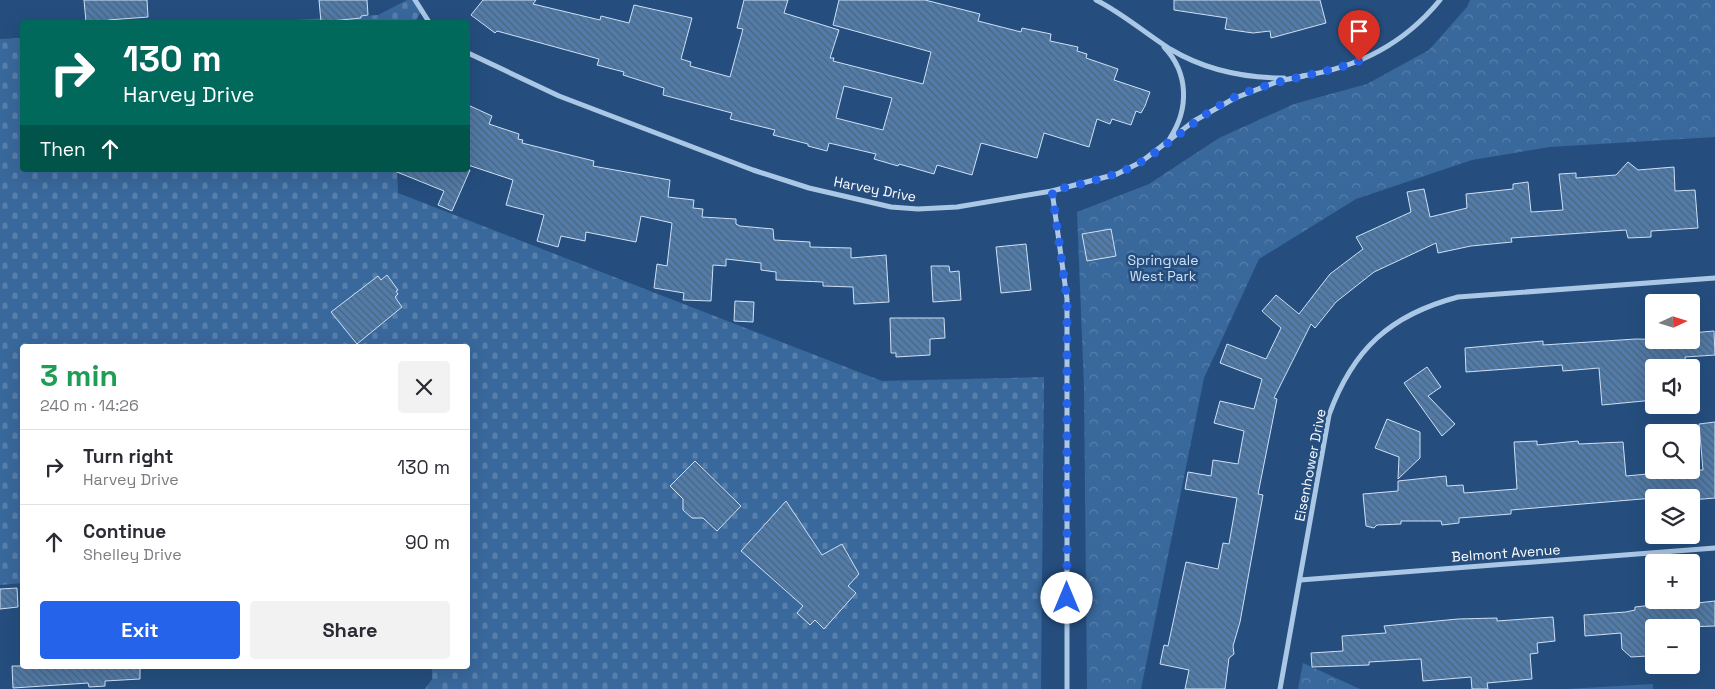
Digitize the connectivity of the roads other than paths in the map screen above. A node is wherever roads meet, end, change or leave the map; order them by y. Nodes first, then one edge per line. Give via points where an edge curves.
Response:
1 (415, 0) edge
2 (1096, 0) edge
3 (1440, 0) edge
4 (428, 20) edge
5 (1157, 40) junction
6 (470, 54) edge
7 (1304, 76) junction
8 (1162, 146) junction
9 (1052, 191) junction
10 (1715, 278) edge
11 (1715, 548) edge
12 (1300, 580) junction
13 (1067, 689) edge
14 (1280, 689) edge

1 - 4 street
2 - 5 street
3 - 7 street via 1405,36 1377,53 1339,68
5 - 7 street via 1185,57 1226,72 1269,78
5 - 8 street via 1176,64 1184,87 1181,117
6 - 9 street, Harvey Drive via 559,96 752,170 818,190 891,207 918,209 957,207
7 - 8 street, Harvey Drive via 1234,98 1194,121
8 - 9 street, Harvey Drive via 1117,174
9 - 13 street via 1067,299
10 - 12 street, Eisenhower Drive via 1458,297 1431,304 1382,332 1353,364 1329,415
11 - 12 street, Belmont Avenue
12 - 14 street, Eisenhower Drive

